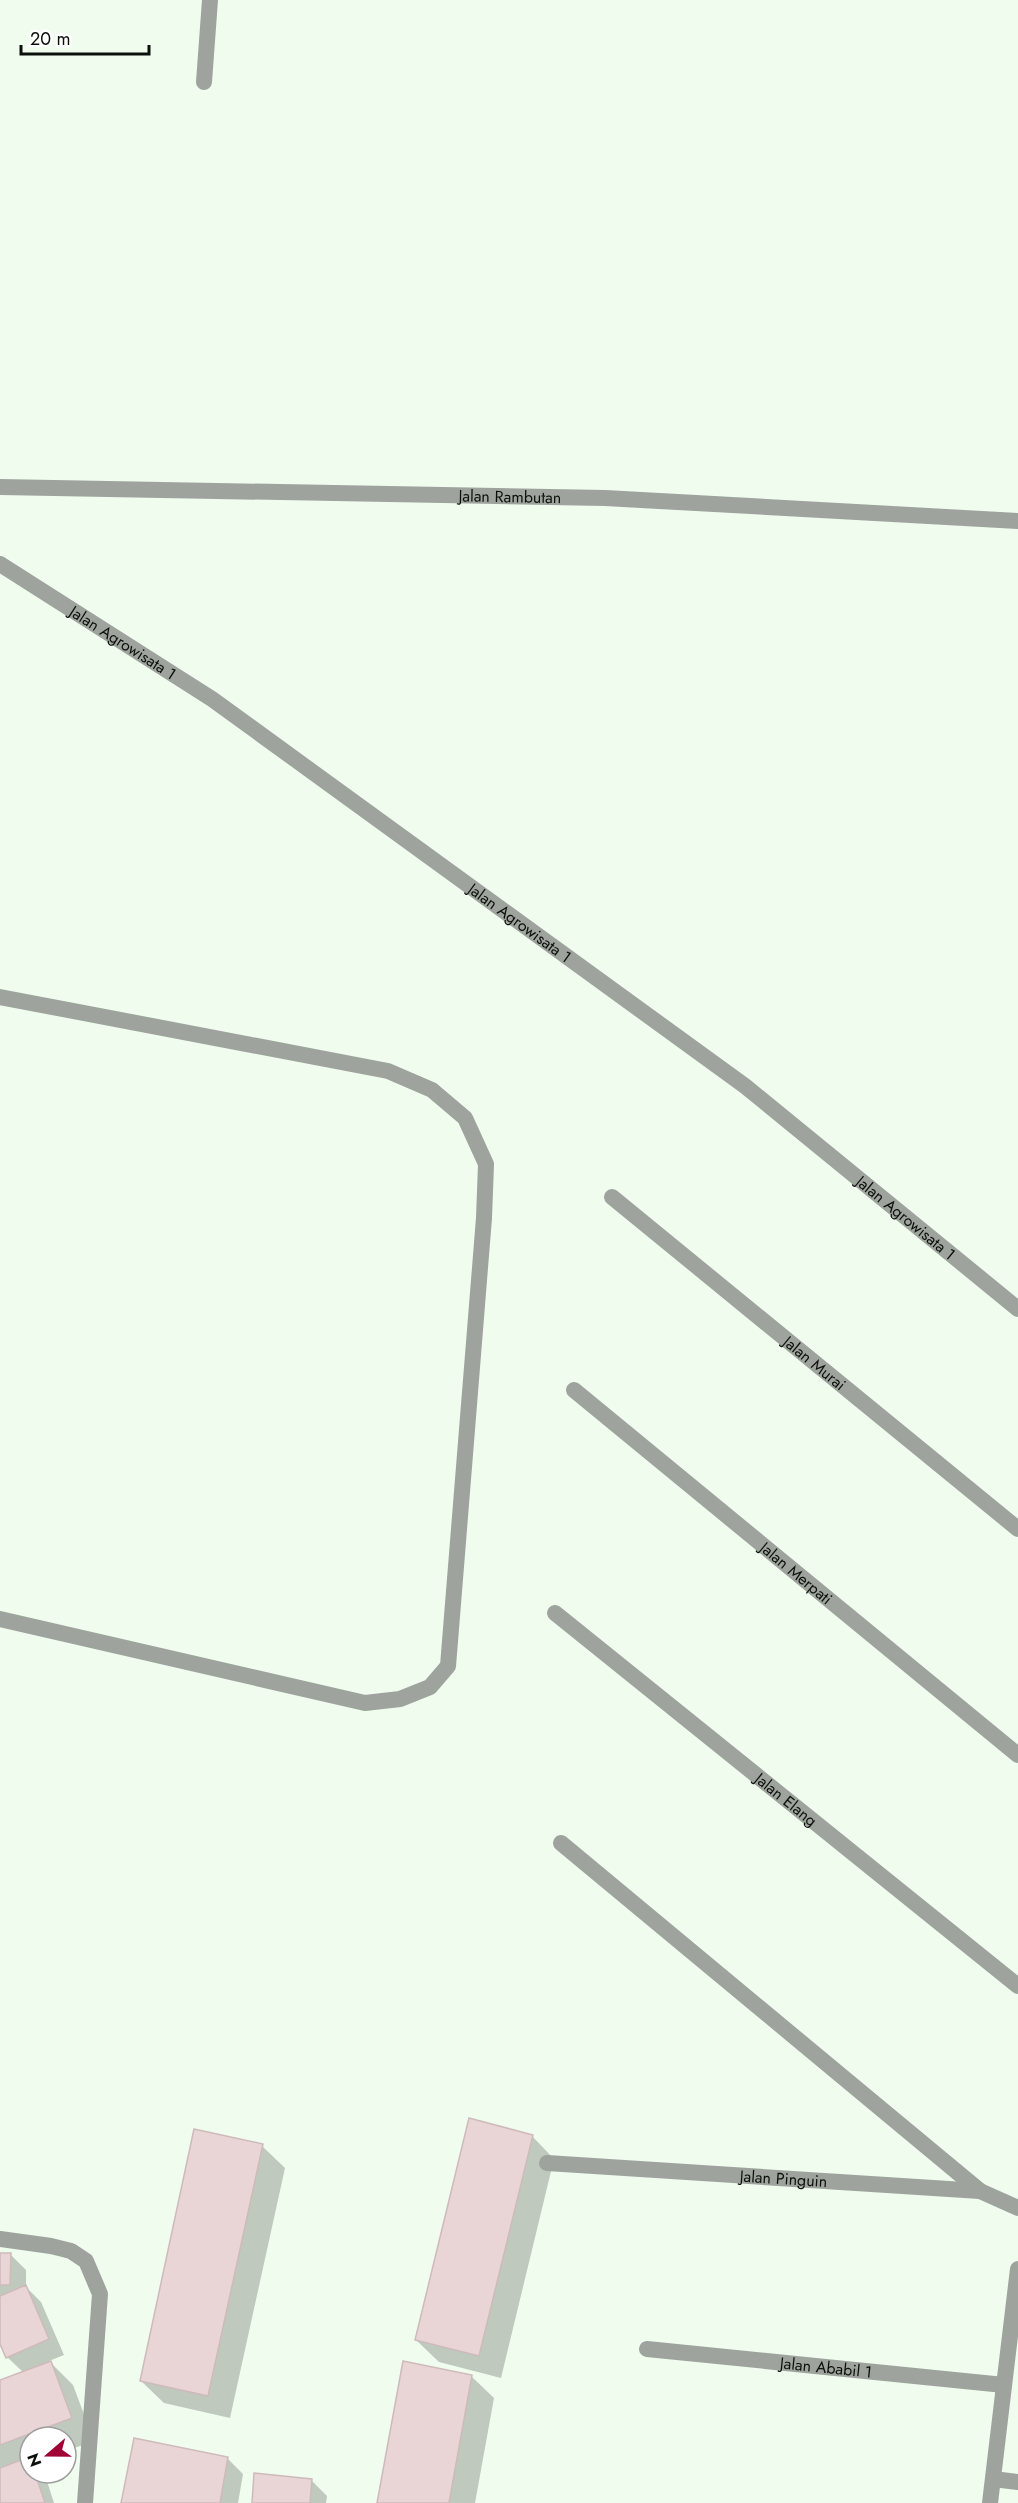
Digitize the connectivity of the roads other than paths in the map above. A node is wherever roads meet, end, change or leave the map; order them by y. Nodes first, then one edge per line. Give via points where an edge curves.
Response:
1 (210, 0) edge
2 (204, 82) dead end
3 (0, 487) edge
4 (1018, 521) edge
5 (0, 564) edge
6 (0, 997) edge
7 (612, 1197) dead end
8 (1018, 1309) edge
9 (574, 1390) dead end
10 (1018, 1529) edge
11 (555, 1613) dead end
12 (0, 1619) edge
13 (1018, 1755) edge
14 (561, 1843) dead end
15 (1018, 1986) edge
16 (547, 2163) dead end
17 (980, 2191) junction
18 (1018, 2208) edge
19 (0, 2239) edge
20 (1018, 2269) edge
21 (1017, 2291) edge
22 (647, 2349) dead end
23 (1004, 2385) junction
24 (993, 2479) junction
25 (1018, 2482) edge
26 (85, 2503) edge
27 (990, 2503) edge

1 - 2 street
3 - 4 street, Jalan Rambutan via 605,498
5 - 8 street, Jalan Agrowisata 1 via 212,699 745,1086
6 - 12 street via 388,1071 432,1090 465,1118 486,1164 448,1666 430,1687 400,1699 365,1703
7 - 10 street, Jalan Murai
9 - 13 street, Jalan Merpati
11 - 15 street, Jalan Elang
14 - 17 street
16 - 17 street, Jalan Pinguin
17 - 18 street, Jalan Pinguin
19 - 26 street via 71,2251 86,2261 100,2294
20 - 21 street
21 - 23 street
22 - 23 street, Jalan Ababil 1
23 - 24 street
24 - 25 street
24 - 27 street

